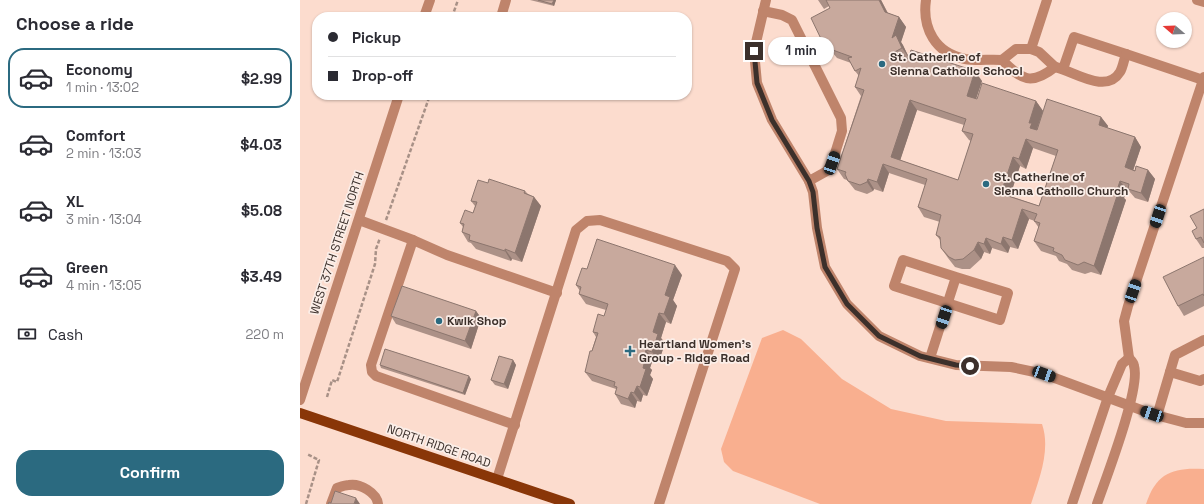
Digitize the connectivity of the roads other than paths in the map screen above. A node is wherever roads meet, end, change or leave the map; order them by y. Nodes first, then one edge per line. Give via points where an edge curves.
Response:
1 (430, 0) edge
2 (506, 0) edge
3 (766, 0) edge
4 (926, 0) edge
5 (1047, 0) edge
6 (763, 11) junction
7 (426, 12) edge
8 (502, 12) edge
9 (1031, 49) junction
10 (1126, 54) junction
11 (1002, 60) junction
12 (1059, 68) junction
13 (1204, 79) edge
14 (397, 100) edge
15 (809, 181) junction
16 (359, 220) junction
17 (414, 240) junction
18 (956, 277) junction
19 (557, 293) junction
20 (948, 303) junction
21 (1204, 340) edge
22 (930, 358) junction
23 (1129, 358) junction
24 (1170, 372) junction
25 (1204, 379) edge
26 (1108, 397) junction
27 (300, 400) edge
28 (1130, 407) junction
29 (300, 413) edge
30 (1157, 416) junction
31 (1204, 423) edge
32 (515, 425) junction
33 (498, 480) junction
34 (331, 504) edge
35 (378, 504) edge
36 (570, 504) edge
37 (659, 504) edge
38 (1072, 504) edge
39 (1097, 504) edge

1 - 7 street
2 - 8 street
3 - 6 street
4 - 11 street via 924,13 927,27 933,39 946,52 966,59
5 - 9 street
6 - 15 street via 754,51 757,83 772,120
6 - 15 street via 792,20 841,118 842,131 832,163 827,171
9 - 11 street via 1016,49
9 - 12 street via 1039,52
10 - 12 street via 1120,72 1110,81 1100,83
10 - 12 street via 1074,37
10 - 13 street
11 - 12 street via 1024,78 1038,78
13 - 23 street via 1128,306 1124,321
14 - 16 street, WEST 37TH STREET NORTH
15 - 22 street via 825,267 847,304 879,336 920,356
16 - 17 street
16 - 27 street, WEST 37TH STREET NORTH
17 - 19 street via 447,256
17 - 32 street via 371,365 372,372 376,376
18 - 20 street
18 - 20 street via 1008,293 1000,320
18 - 20 street via 903,260 894,286
19 - 32 street
19 - 37 street via 576,230 587,221 600,220 726,261 735,269
20 - 22 street
21 - 24 street via 1175,355
22 - 26 street via 956,365 1011,367 1044,374
23 - 26 street via 1122,364
23 - 28 street via 1134,365
24 - 25 street via 1200,381
24 - 30 street
26 - 28 street
26 - 38 street
28 - 30 street
28 - 39 street
29 - 33 main road, NORTH RIDGE ROAD
30 - 31 street via 1186,423
32 - 33 street
33 - 36 main road, NORTH RIDGE ROAD
34 - 35 street via 336,488 350,484 367,489

